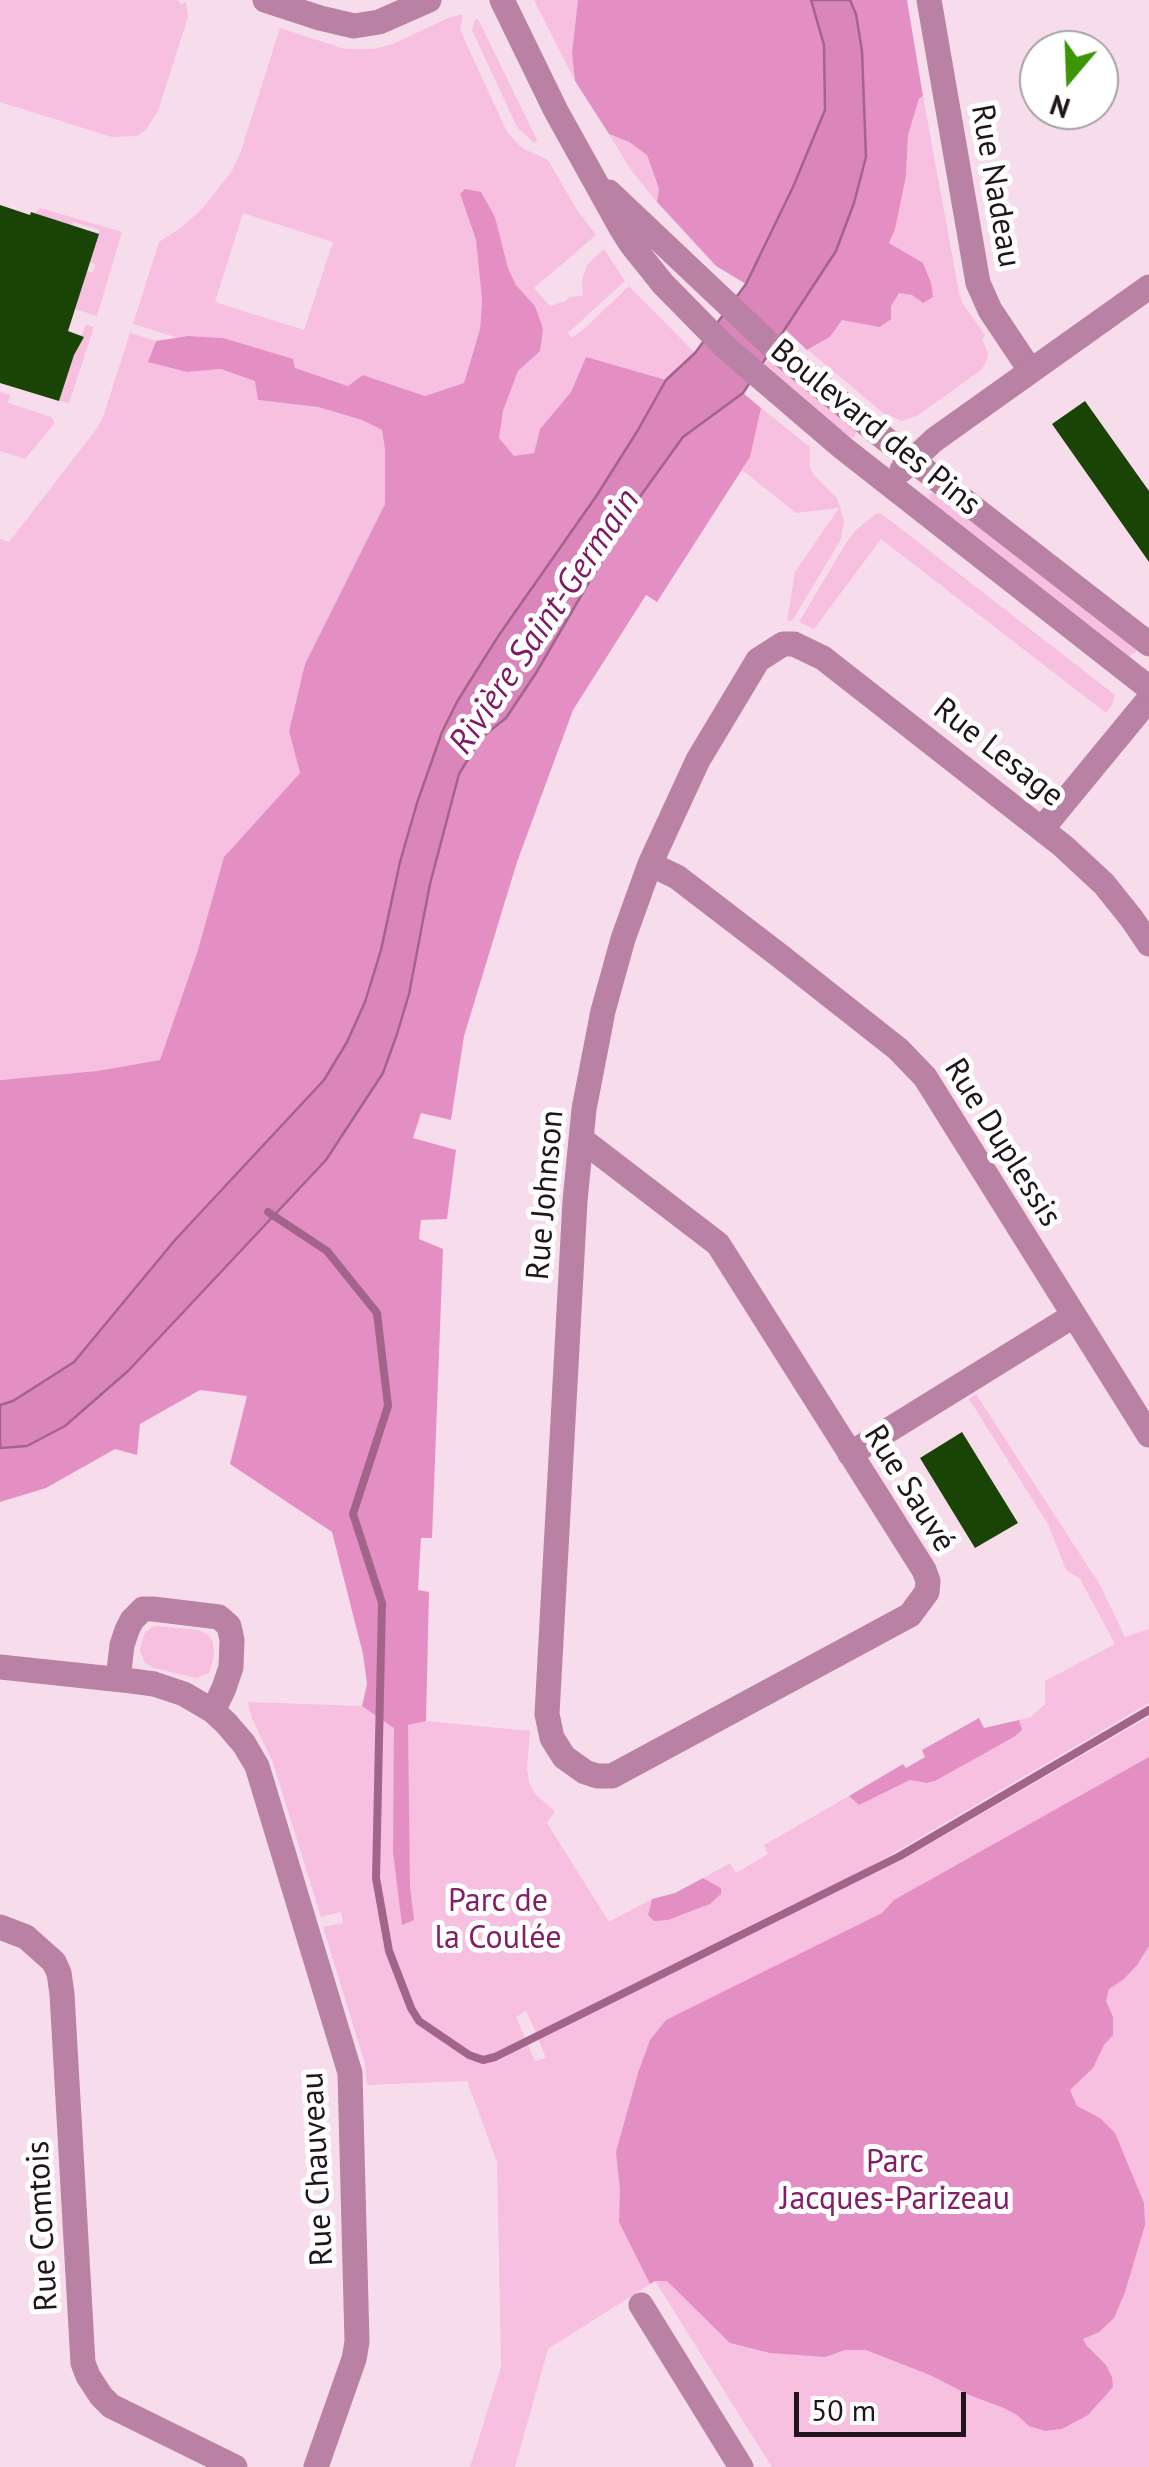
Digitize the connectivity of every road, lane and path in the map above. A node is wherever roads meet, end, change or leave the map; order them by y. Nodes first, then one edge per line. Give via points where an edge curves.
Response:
1 (265, 0) edge
2 (429, 0) edge
3 (502, 0) edge
4 (930, 0) edge
5 (598, 182) junction
6 (1149, 287) edge
7 (1030, 370) junction
8 (913, 459) junction
9 (888, 484) junction
10 (783, 644) joint
11 (1149, 644) edge
12 (1149, 688) edge
13 (1149, 699) edge
14 (1042, 829) junction
15 (650, 864) junction
16 (1149, 944) edge
17 (582, 1139) junction
18 (1073, 1316) junction
19 (1149, 1435) edge
20 (850, 1454) junction
21 (0, 1667) edge
22 (118, 1679) junction
23 (213, 1711) junction
24 (597, 1776) joint
25 (0, 1927) edge
26 (641, 2305) dead end
27 (235, 2467) edge
28 (316, 2467) edge
29 (742, 2467) edge

1 - 2 street via 354,26
3 - 5 street, Boulevard des Pins
4 - 7 street, Rue Nadeau via 978,283
5 - 8 street, Boulevard des Pins via 775,349
5 - 9 street, Boulevard des Pins via 631,244 696,319
6 - 7 street
7 - 8 street
8 - 9 street
8 - 11 street, Boulevard des Pins
9 - 12 street, Boulevard des Pins
10 - 14 street, Rue Lesage via 823,658
10 - 15 street, Rue Johnson via 752,669 698,760
13 - 14 street
14 - 16 street, Rue Lesage via 1104,884
15 - 17 street, Rue Johnson via 604,1011
15 - 18 street, Rue Duplessis via 912,1062
17 - 20 street, Rue Sauvé via 718,1244
17 - 24 street, Rue Johnson via 548,1714 564,1758
18 - 19 street, Rue Duplessis
18 - 20 street
20 - 24 street, Rue Sauvé via 924,1570 927,1592 918,1607 626,1769
21 - 22 street, Rue Chauveau
22 - 23 street, Rue Chauveau via 170,1688
22 - 23 street via 127,1630 144,1610 218,1618 230,1626 231,1667
23 - 28 street, Rue Chauveau via 256,1766 350,2072 358,2342
25 - 27 street, Rue Comtois via 26,1937 59,1973 88,2376 111,2406
26 - 29 street

